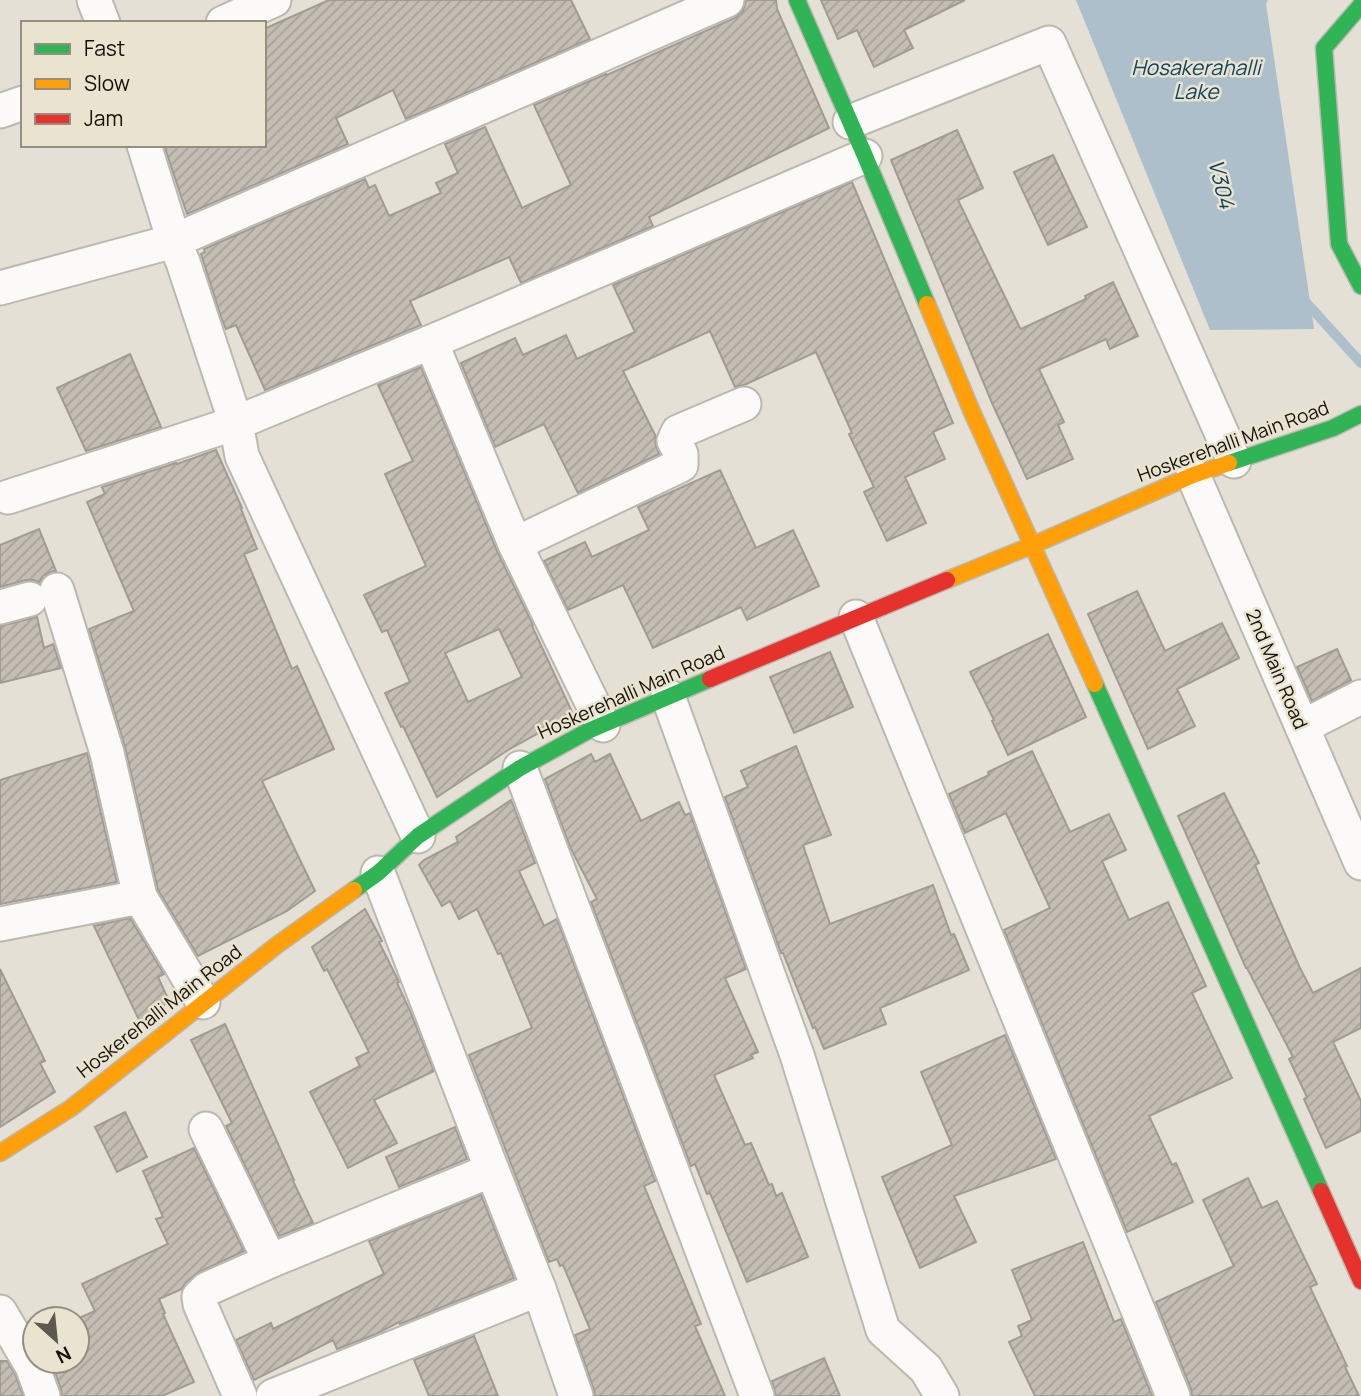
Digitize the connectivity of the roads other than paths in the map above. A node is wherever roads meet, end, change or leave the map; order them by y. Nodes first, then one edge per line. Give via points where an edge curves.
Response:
1 (94, 0) edge
2 (274, 0) edge
3 (727, 0) edge
4 (797, 0) edge
5 (1361, 5) edge
6 (102, 21) edge
7 (227, 21) edge
8 (21, 104) edge
9 (0, 111) edge
10 (850, 122) junction
11 (145, 147) edge
12 (865, 156) junction
13 (174, 241) junction
14 (1361, 286) edge
15 (0, 288) edge
16 (431, 342) junction
17 (744, 404) dead end
18 (1361, 414) edge
19 (236, 422) junction
20 (1234, 461) junction
21 (1193, 475) junction
22 (8, 496) dead end
23 (515, 544) junction
24 (1033, 545) junction
25 (29, 599) edge
26 (856, 617) junction
27 (668, 696) junction
28 (1361, 697) edge
29 (603, 725) junction
30 (1302, 727) junction
31 (520, 768) junction
32 (418, 836) junction
33 (1361, 863) edge
34 (378, 873) junction
35 (140, 897) junction
36 (0, 924) edge
37 (203, 1002) junction
38 (206, 1129) dead end
39 (0, 1153) edge
40 (492, 1170) junction
41 (270, 1261) junction
42 (1361, 1281) edge
43 (539, 1289) junction
44 (0, 1312) edge
45 (331, 1385) edge
46 (43, 1396) edge
47 (240, 1396) edge
48 (273, 1396) edge
49 (576, 1396) edge
50 (757, 1396) edge
51 (942, 1396) edge
52 (1172, 1396) edge

1 - 6 street
2 - 7 street
3 - 13 street
4 - 10 street
5 - 14 street via 1324,48 1339,244
8 - 9 street
10 - 12 street
10 - 20 street via 1049,43
11 - 13 street
12 - 16 street
12 - 24 street
13 - 15 street
13 - 19 street
16 - 19 street
16 - 23 street
17 - 23 street via 678,432 674,441 681,465
18 - 20 street, Hoskerehalli Main Road
19 - 22 street
19 - 32 street via 243,456
20 - 21 street, Hoskerehalli Main Road
21 - 24 street, Hoskerehalli Main Road
21 - 30 street, 2nd Main Road
23 - 29 street
24 - 26 street, Hoskerehalli Main Road
24 - 42 street
25 - 35 street via 107,752
26 - 27 street, Hoskerehalli Main Road
26 - 52 street
27 - 29 street, Hoskerehalli Main Road
27 - 51 street via 797,1055 883,1330 926,1369
28 - 30 street
29 - 31 street, Hoskerehalli Main Road
30 - 33 street, 2nd Main Road
31 - 32 street, Hoskerehalli Main Road
31 - 50 street
32 - 34 street, Hoskerehalli Main Road
34 - 37 street, Hoskerehalli Main Road
34 - 40 street
35 - 36 street
35 - 37 street
37 - 39 street, Hoskerehalli Main Road via 71,1108
38 - 41 street
40 - 41 street
40 - 43 street
41 - 47 street via 207,1289 199,1297
43 - 45 street
43 - 49 street
44 - 46 street via 32,1366
45 - 48 street

